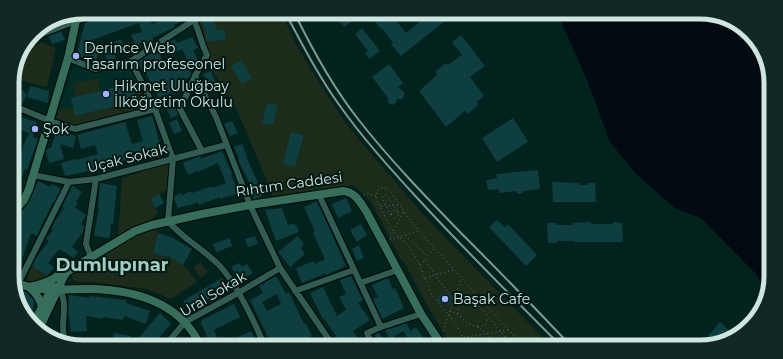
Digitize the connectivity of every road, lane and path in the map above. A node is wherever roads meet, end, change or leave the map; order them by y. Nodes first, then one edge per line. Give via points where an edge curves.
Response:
1 (74, 20) edge
2 (194, 20) joint
3 (67, 21) edge
4 (46, 32) edge
5 (68, 58) junction
6 (131, 61) junction
7 (195, 76) junction
8 (19, 108) edge
9 (155, 109) junction
10 (50, 121) junction
11 (226, 145) junction
12 (202, 151) junction
13 (173, 159) junction
14 (33, 175) junction
15 (96, 179) junction
16 (69, 182) junction
17 (320, 195) junction
18 (249, 204) junction
19 (19, 205) edge
20 (400, 205) junction
21 (380, 206) junction
22 (386, 206) junction
23 (394, 206) junction
24 (404, 211) junction
25 (398, 212) junction
26 (391, 215) junction
27 (168, 219) junction
28 (394, 231) junction
29 (419, 231) junction
30 (406, 235) junction
31 (399, 237) junction
32 (434, 248) junction
33 (90, 255) junction
34 (428, 257) junction
35 (425, 260) junction
36 (420, 265) junction
37 (280, 268) junction
38 (453, 269) junction
39 (354, 270) junction
40 (398, 270) junction
41 (64, 274) junction
42 (435, 275) junction
43 (19, 276) edge
44 (424, 278) junction
45 (461, 278) junction
46 (20, 284) edge
47 (360, 284) junction
48 (29, 288) junction
49 (72, 290) junction
50 (58, 291) junction
51 (296, 291) junction
52 (238, 293) junction
53 (455, 297) junction
54 (466, 301) junction
55 (52, 304) junction
56 (42, 308) junction
57 (450, 310) junction
58 (63, 312) junction
59 (421, 314) junction
60 (448, 315) junction
61 (458, 315) junction
62 (488, 317) junction
63 (36, 319) edge
64 (185, 322) junction
65 (41, 324) edge
66 (381, 327) junction
67 (478, 327) junction
68 (509, 330) junction
69 (443, 331) dead end
70 (500, 332) junction
71 (487, 334) junction
72 (64, 337) edge
73 (462, 338) junction
74 (170, 340) edge
75 (197, 340) edge
76 (262, 340) edge
77 (330, 340) edge
78 (370, 340) edge
79 (438, 340) edge
80 (447, 340) edge
81 (457, 340) edge
82 (492, 340) edge
83 (507, 340) edge
84 (518, 340) edge

1 - 5 main road
2 - 6 street
2 - 7 street via 207,55
3 - 4 street
5 - 6 street via 95,69
5 - 10 main road
6 - 9 street
7 - 11 street via 216,117
7 - 12 street via 180,109
8 - 10 street
9 - 10 street via 75,129
9 - 13 street
10 - 14 main road
11 - 12 street, Uçak Sokak
11 - 18 street
12 - 13 street, Uçak Sokak
13 - 15 street, Uçak Sokak
13 - 27 street
14 - 16 street, Uçak Sokak
14 - 19 main road via 27,195
15 - 16 street, Uçak Sokak
15 - 33 street via 86,244
16 - 43 street
17 - 18 main road, Rıhtım Caddesi
17 - 39 street
17 - 40 main road, Rıhtım Caddesi via 343,191 352,193 366,211
18 - 27 main road, Rıhtım Caddesi
18 - 37 street
18 - 80 main road, Rıhtım Caddesi via 343,188 357,192 368,206 426,312
20 - 21 path via 388,188 384,188 376,193
20 - 23 path
20 - 24 path
21 - 22 path
21 - 28 path
22 - 23 path
22 - 23 path via 382,198 385,194
22 - 26 path
23 - 25 path
24 - 28 path
24 - 29 path
25 - 26 path via 393,211
25 - 26 path via 396,218
27 - 33 main road, Rıhtım Caddesi via 143,227
27 - 52 street via 180,233 226,273
28 - 31 path
28 - 31 path via 390,239
29 - 30 path
29 - 32 path
30 - 31 path
30 - 34 path
31 - 36 path via 409,246
32 - 34 path
32 - 38 path
33 - 41 main road, Rıhtım Caddesi
34 - 35 path
35 - 36 path
35 - 42 path
36 - 44 path
37 - 51 street
37 - 52 street, Ural Sokak
38 - 42 path
38 - 45 path
39 - 47 street
39 - 51 street
40 - 47 street
40 - 59 main road, Rıhtım Caddesi
41 - 48 main road, Rıhtım Caddesi
41 - 49 main road via 66,284
41 - 50 main road
42 - 44 path
42 - 53 path
44 - 60 path via 438,304
45 - 53 path
45 - 68 path
46 - 48 main road
47 - 66 street
48 - 50 main road
48 - 56 main road via 38,297
49 - 50 main road
49 - 64 main road via 95,289 144,297 172,310
50 - 55 main road
50 - 56 main road
50 - 58 street via 64,301
51 - 77 street
52 - 64 street, Ural Sokak
52 - 76 street
53 - 54 path
53 - 57 path
54 - 61 path via 459,306
54 - 62 path via 479,307
55 - 58 street via 59,304
55 - 65 main road
56 - 63 main road
57 - 60 path
57 - 61 path
58 - 72 street
59 - 66 street
59 - 79 main road, Rıhtım Caddesi
60 - 69 path
60 - 73 path via 459,329
61 - 67 path
62 - 67 path via 485,325
62 - 70 path
64 - 74 street, Ural Sokak
64 - 75 main road
66 - 78 street via 367,333
67 - 71 path
68 - 70 path
68 - 84 path
70 - 71 path
70 - 83 path
71 - 73 path
71 - 82 path
73 - 81 path

